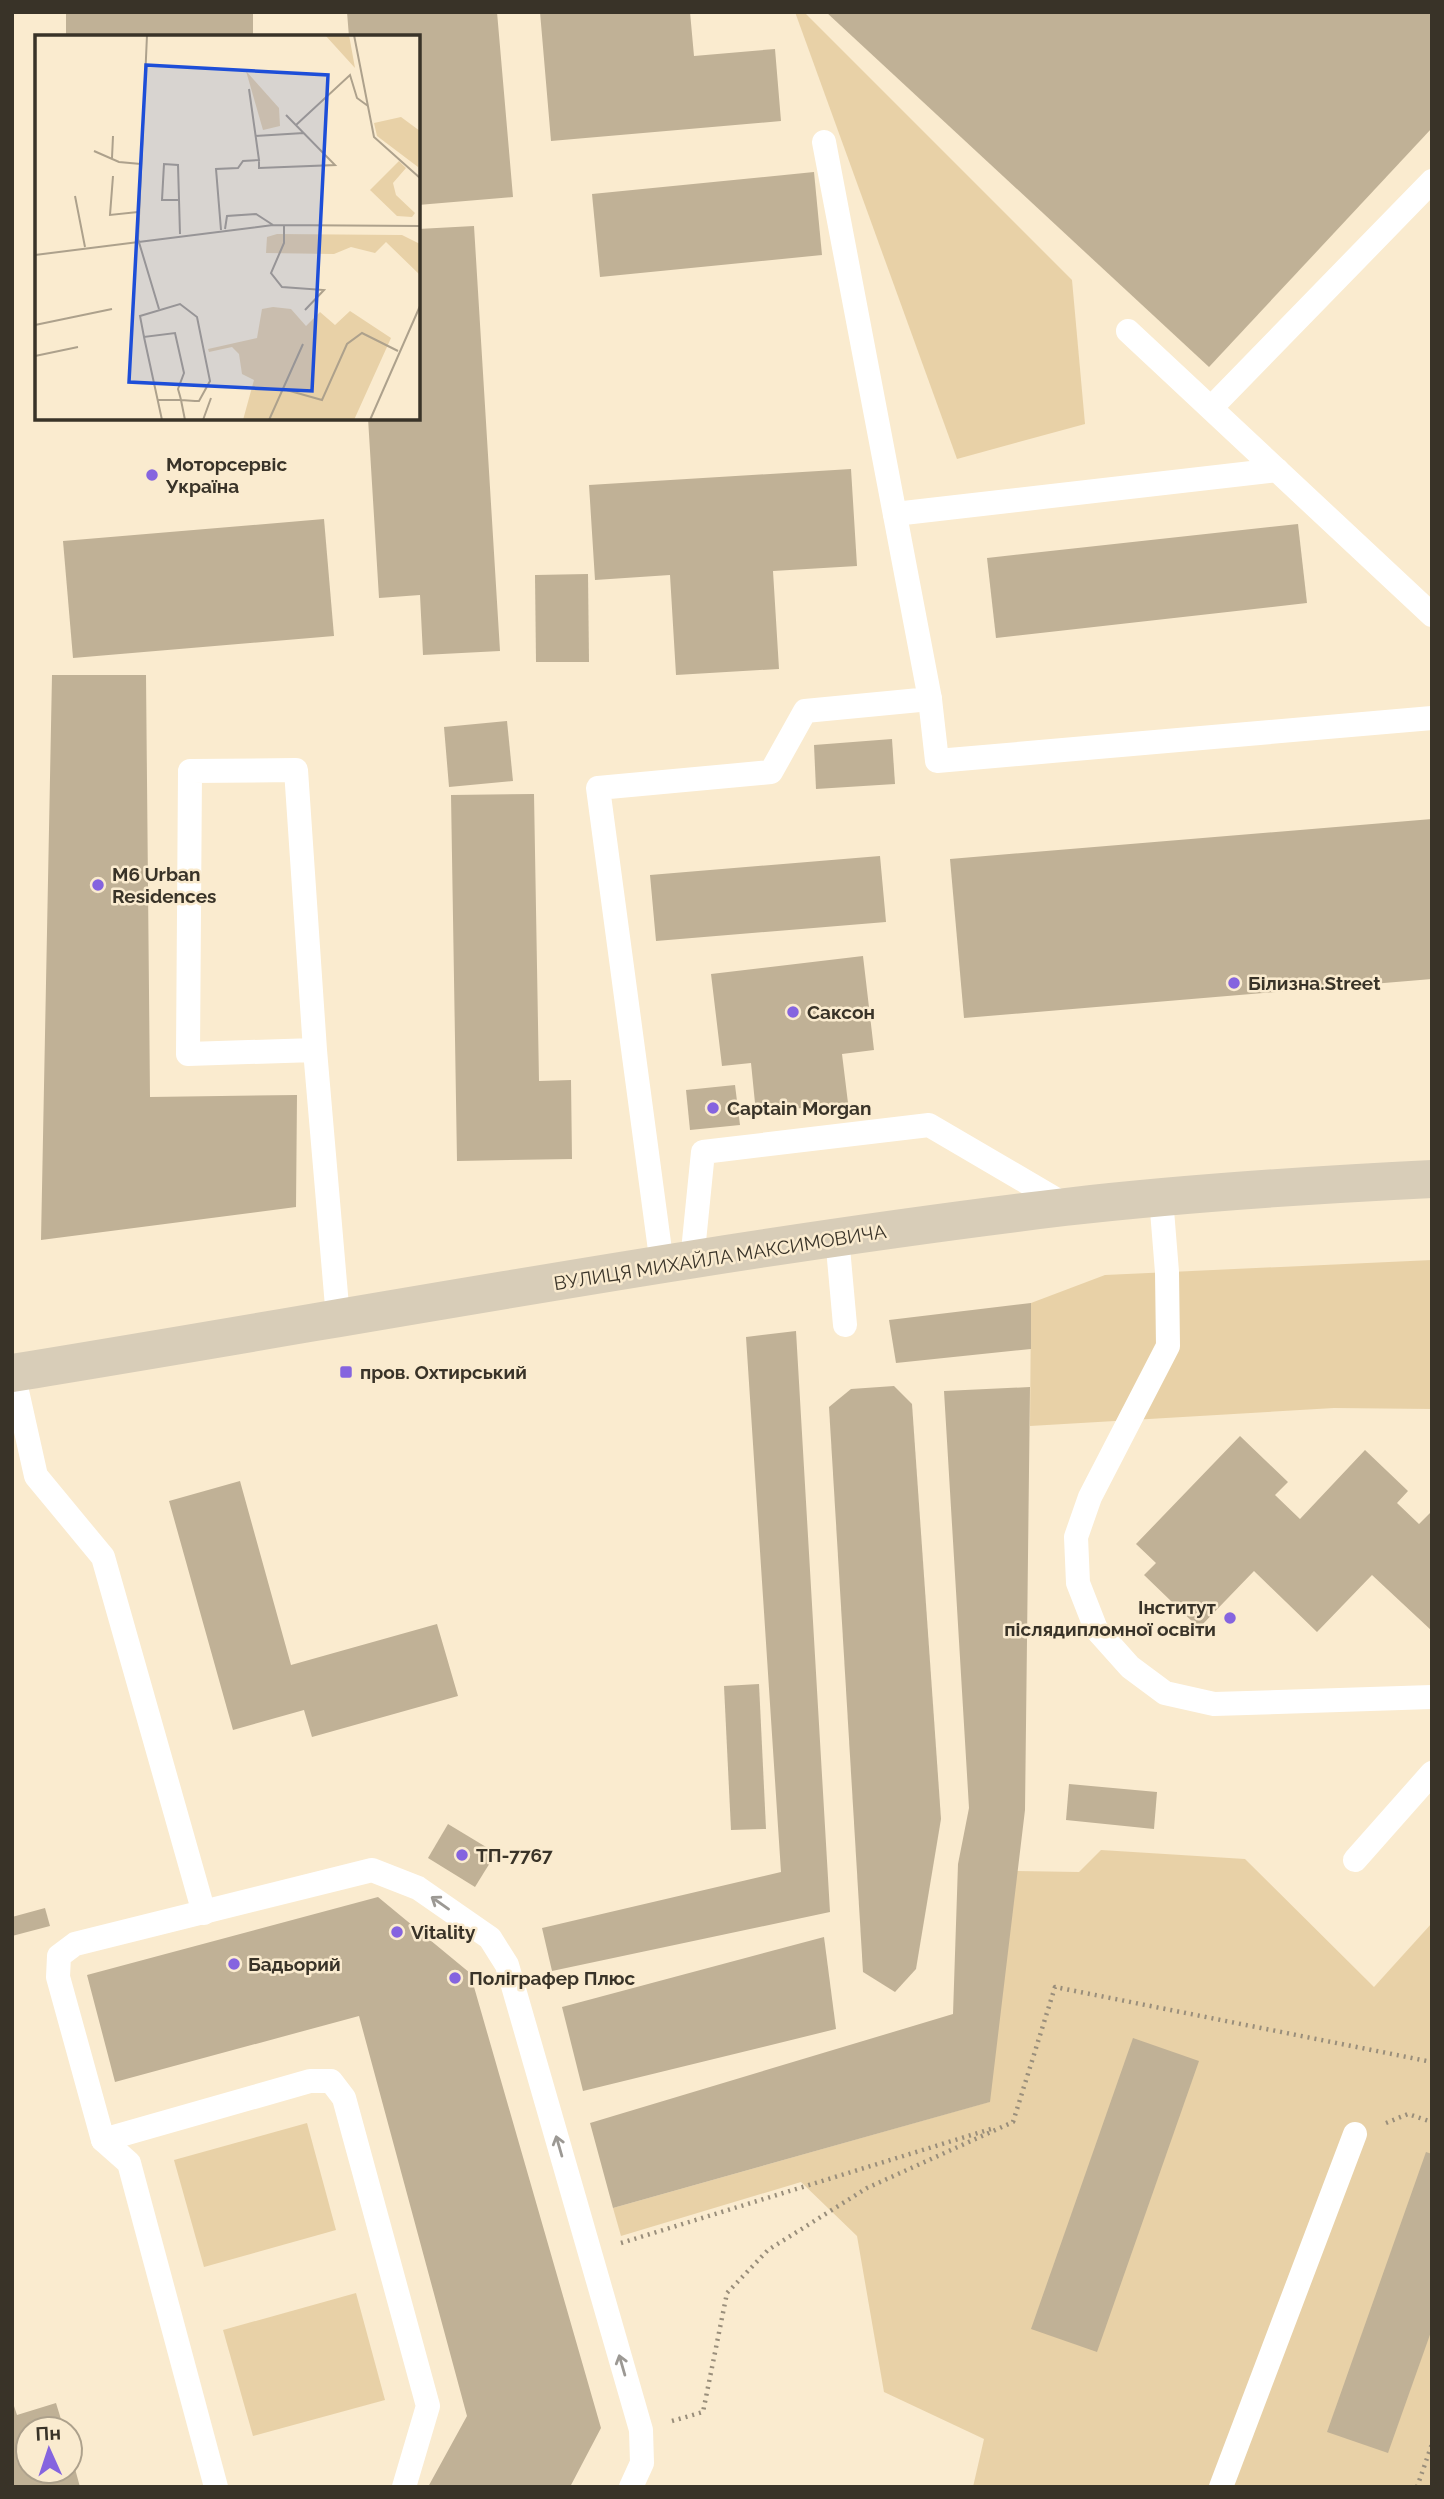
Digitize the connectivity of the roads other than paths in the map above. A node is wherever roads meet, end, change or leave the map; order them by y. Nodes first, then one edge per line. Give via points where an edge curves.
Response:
1 (824, 142) dead end
2 (1432, 181) edge
3 (1128, 331) dead end
4 (1211, 408) junction
5 (1277, 470) junction
6 (895, 514) junction
7 (1432, 615) edge
8 (930, 699) junction
9 (1432, 718) edge
10 (315, 1050) junction
11 (1432, 1179) edge
12 (1161, 1198) junction
13 (1069, 1207) junction
14 (837, 1237) junction
15 (677, 1263) junction
16 (338, 1318) junction
17 (845, 1325) dead end
18 (12, 1372) edge
19 (1432, 1697) edge
20 (1432, 1773) edge
21 (1355, 1860) dead end
22 (204, 1913) junction
23 (1355, 2134) road end
24 (103, 2140) junction
25 (216, 2487) edge
26 (404, 2487) edge
27 (631, 2487) edge
28 (1221, 2487) edge

1 - 6 lane
2 - 4 lane
3 - 4 lane
4 - 5 lane
5 - 6 lane
5 - 7 lane
6 - 8 lane
8 - 9 lane via 937,761
8 - 15 lane via 805,711 771,772 598,788
10 - 10 lane via 296,770 190,771 188,1054
10 - 16 lane
11 - 12 main road, ВУЛИЦЯ МИХАЙЛА МАКСИМОВИЧА
12 - 13 main road, ВУЛИЦЯ МИХАЙЛА МАКСИМОВИЧА
12 - 19 lane via 1168,1346 1090,1497 1076,1537 1077,1583 1096,1629 1130,1667 1165,1693 1214,1704
13 - 14 main road, ВУЛИЦЯ МИХАЙЛА МАКСИМОВИЧА
13 - 15 lane via 929,1125 704,1152
14 - 15 main road, ВУЛИЦЯ МИХАЙЛА МАКСИМОВИЧА
14 - 17 lane
15 - 16 main road, ВУЛИЦЯ МИХАЙЛА МАКСИМОВИЧА
16 - 18 main road, ВУЛИЦЯ МИХАЙЛА МАКСИМОВИЧА
18 - 22 lane via 36,1476 103,1557
20 - 21 lane
22 - 24 lane via 75,1944 59,1956 58,1977
27 -> 22 lane via 642,2463 641,2430 507,1965 490,1938 418,1888 372,1870
23 - 28 lane
24 - 25 lane via 129,2162
24 - 26 lane via 310,2081 331,2081 344,2098 428,2406

